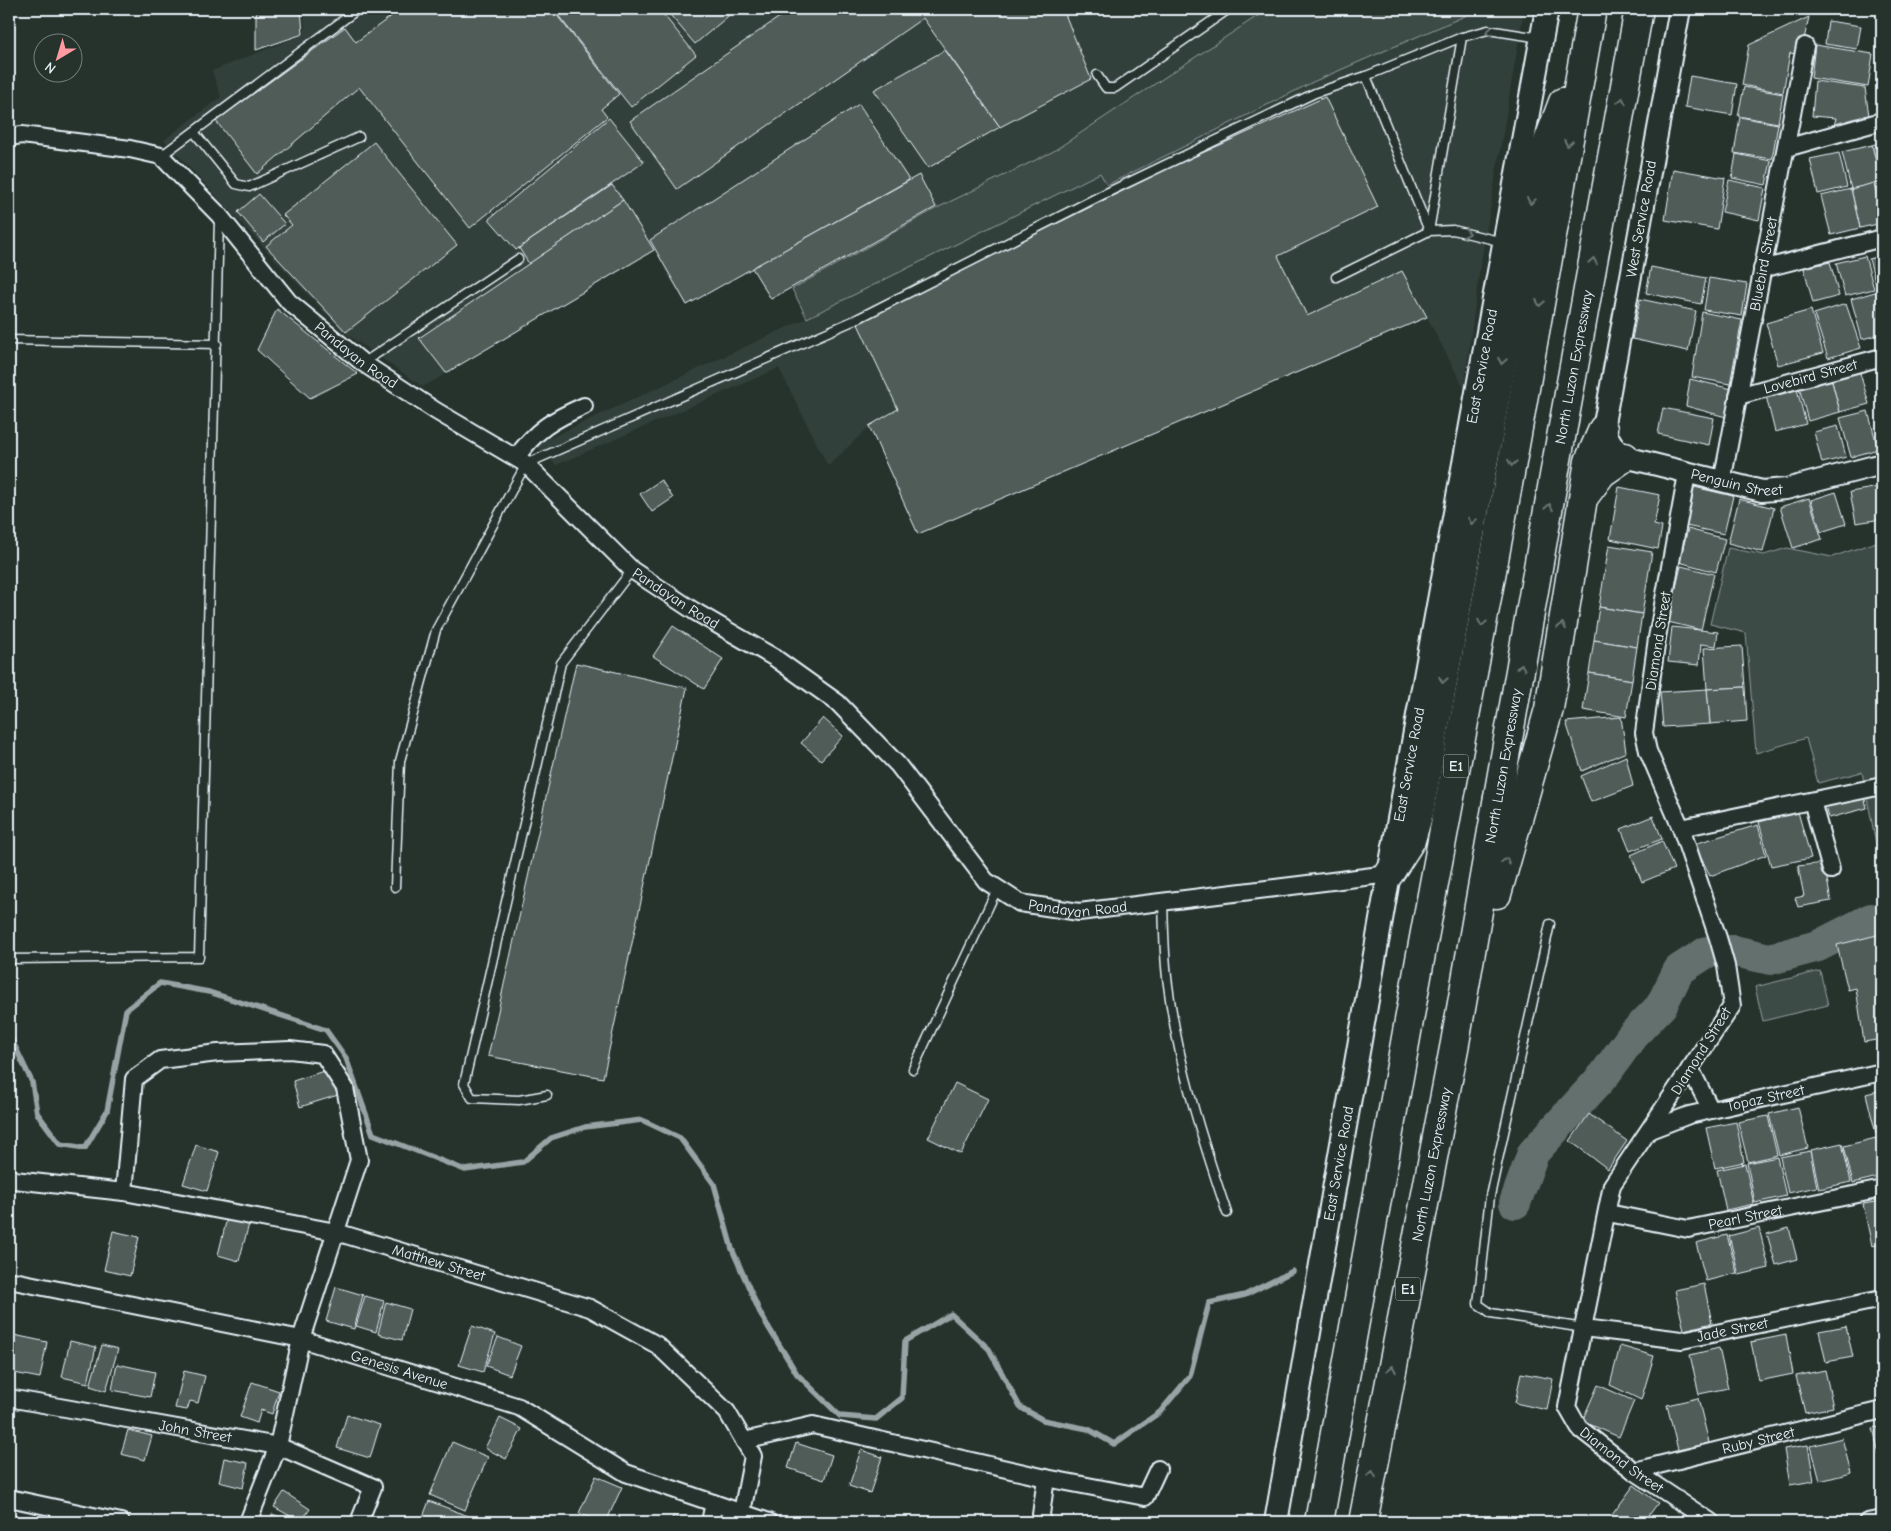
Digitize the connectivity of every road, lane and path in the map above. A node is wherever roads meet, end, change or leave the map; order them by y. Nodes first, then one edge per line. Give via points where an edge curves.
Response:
1 (358, 9) edge
2 (1229, 9) edge
3 (1547, 9) edge
4 (1592, 9) edge
5 (1639, 9) edge
6 (1680, 9) edge
7 (1462, 37) junction
8 (1542, 38) junction
9 (1586, 39) junction
10 (1805, 46) dead end
11 (1097, 75) dead end
12 (1366, 76) junction
13 (1882, 121) edge
14 (194, 132) junction
15 (9, 137) edge
16 (359, 137) dead end
17 (1786, 148) junction
18 (161, 156) junction
19 (220, 215) junction
20 (1429, 231) junction
21 (1882, 238) edge
22 (1505, 242) junction
23 (518, 259) dead end
24 (1762, 269) junction
25 (1336, 277) dead end
26 (9, 340) edge
27 (217, 344) junction
28 (1882, 357) edge
29 (363, 363) junction
30 (1738, 396) junction
31 (584, 406) dead end
32 (1603, 429) junction
33 (1625, 457) junction
34 (521, 461) junction
35 (1882, 464) edge
36 (1688, 474) junction
37 (1722, 482) junction
38 (1583, 498) junction
39 (632, 570) junction
40 (1882, 786) edge
41 (1812, 801) junction
42 (1681, 828) junction
43 (1831, 870) dead end
44 (1389, 874) junction
45 (395, 887) dead end
46 (998, 889) junction
47 (1163, 902) junction
48 (1550, 924) dead end
49 (9, 959) edge
50 (1455, 1043) junction
51 (1690, 1068) junction
52 (913, 1069) dead end
53 (1882, 1072) edge
54 (547, 1096) dead end
55 (1711, 1110) junction
56 (1650, 1130) junction
57 (9, 1176) edge
58 (1882, 1188) edge
59 (124, 1192) junction
60 (1227, 1213) dead end
61 (1608, 1213) junction
62 (336, 1232) junction
63 (9, 1280) edge
64 (1882, 1299) edge
65 (1582, 1328) junction
66 (301, 1339) junction
67 (9, 1398) edge
68 (1882, 1410) edge
69 (744, 1441) junction
70 (278, 1446) junction
71 (1158, 1469) dead end
72 (1634, 1471) junction
73 (1046, 1478) junction
74 (9, 1498) edge
75 (714, 1503) junction
76 (742, 1512) junction
77 (1882, 1519) edge
78 (121, 1522) edge
79 (248, 1522) edge
80 (359, 1522) edge
81 (710, 1522) edge
82 (769, 1522) edge
83 (1040, 1522) edge
84 (1276, 1522) edge
85 (1319, 1522) edge
86 (1363, 1522) edge
87 (1711, 1522) edge
88 (1868, 1522) edge

1 - 14 lane
2 - 11 lane via 1115,88 1106,88
3 - 8 main road, East Service Road
4 - 9 highway, E1
50 -> 5 highway, North Luzon Expressway / E1
6 - 32 street, West Service Road
8 -> 7 lane via 1488,30
7 - 12 lane
7 - 20 lane
8 - 22 main road, East Service Road
9 -> 44 highway via 1537,172 1419,812 1411,840
9 -> 85 highway, E1
10 - 17 street, Bluebird Street
12 - 20 lane
12 - 34 lane via 1306,97 1100,196 855,320
13 - 17 street
14 - 16 lane via 236,184 249,186
14 - 18 lane
15 - 18 street via 130,149
17 - 24 street, Bluebird Street
18 - 19 street, Pandayan Road
19 - 27 lane
19 - 29 street, Pandayan Road via 289,302
20 -> 22 lane via 1453,230
20 - 25 lane
21 - 24 street
22 - 44 main road, East Service Road
23 - 29 lane
24 - 30 street, Bluebird Street
26 - 27 lane
27 - 49 lane via 199,957
28 - 30 street, Lovebird Street
29 - 34 street, Pandayan Road
30 - 37 street, Bluebird Street
31 - 34 street via 555,419 528,440
32 - 33 street via 1614,448
32 - 38 highway via 1589,461
33 - 36 street, Penguin Street
33 - 38 highway via 1602,473
34 - 39 street, Pandayan Road
34 - 45 lane via 436,630 400,761
35 - 37 street, Penguin Street via 1786,490 1762,491
36 - 37 street, Penguin Street
36 - 42 street, Diamond Street via 1644,734 1648,751
50 -> 38 highway via 1549,709
39 - 46 street, Pandayan Road via 775,658 838,704 898,765 986,881
39 - 54 lane via 561,663 464,1084 472,1098 519,1100
40 - 41 street
41 - 42 street
41 - 43 street
42 - 51 street, Diamond Street via 1718,938 1732,1006
44 - 47 street, Pandayan Road
44 - 84 main road, East Service Road
46 - 47 street, Pandayan Road via 1020,903 1079,912
46 - 52 lane
47 - 60 lane via 1168,985 1189,1092
48 - 65 lane via 1490,1196 1478,1304 1491,1313
86 -> 50 highway, North Luzon Expressway / E1
51 - 55 street
51 - 56 street, Diamond Street
53 - 55 street, Topaz Street
55 - 56 street, Topaz Street
56 - 61 street, Diamond Street via 1612,1185
57 - 59 street, Matthew Street via 14,1180
58 - 61 street, Pearl Street via 1688,1229
59 - 62 street, Matthew Street
59 - 62 street via 134,1079 160,1060 218,1053 290,1050 323,1054 345,1088 359,1160
61 - 65 street, Diamond Street
62 - 66 street
62 - 69 street, Matthew Street via 590,1308 656,1345 727,1412
63 - 66 street, Genesis Avenue
64 - 65 street, Jade Street via 1682,1340
65 - 72 street, Diamond Street via 1567,1407 1579,1428
66 - 70 street
66 - 75 street, Genesis Avenue via 519,1407 626,1473
67 - 70 street, John Street
68 - 72 street, Ruby Street
69 - 73 street via 813,1425
69 - 76 street, Matthew Street via 754,1456
70 - 79 street
70 - 80 street, John Street via 373,1487
71 - 73 street via 1145,1497
72 - 87 street, Diamond Street
73 - 83 street
74 - 78 street
75 - 76 street, Genesis Avenue
75 - 81 street
76 - 82 street, Genesis Avenue
77 - 88 street

